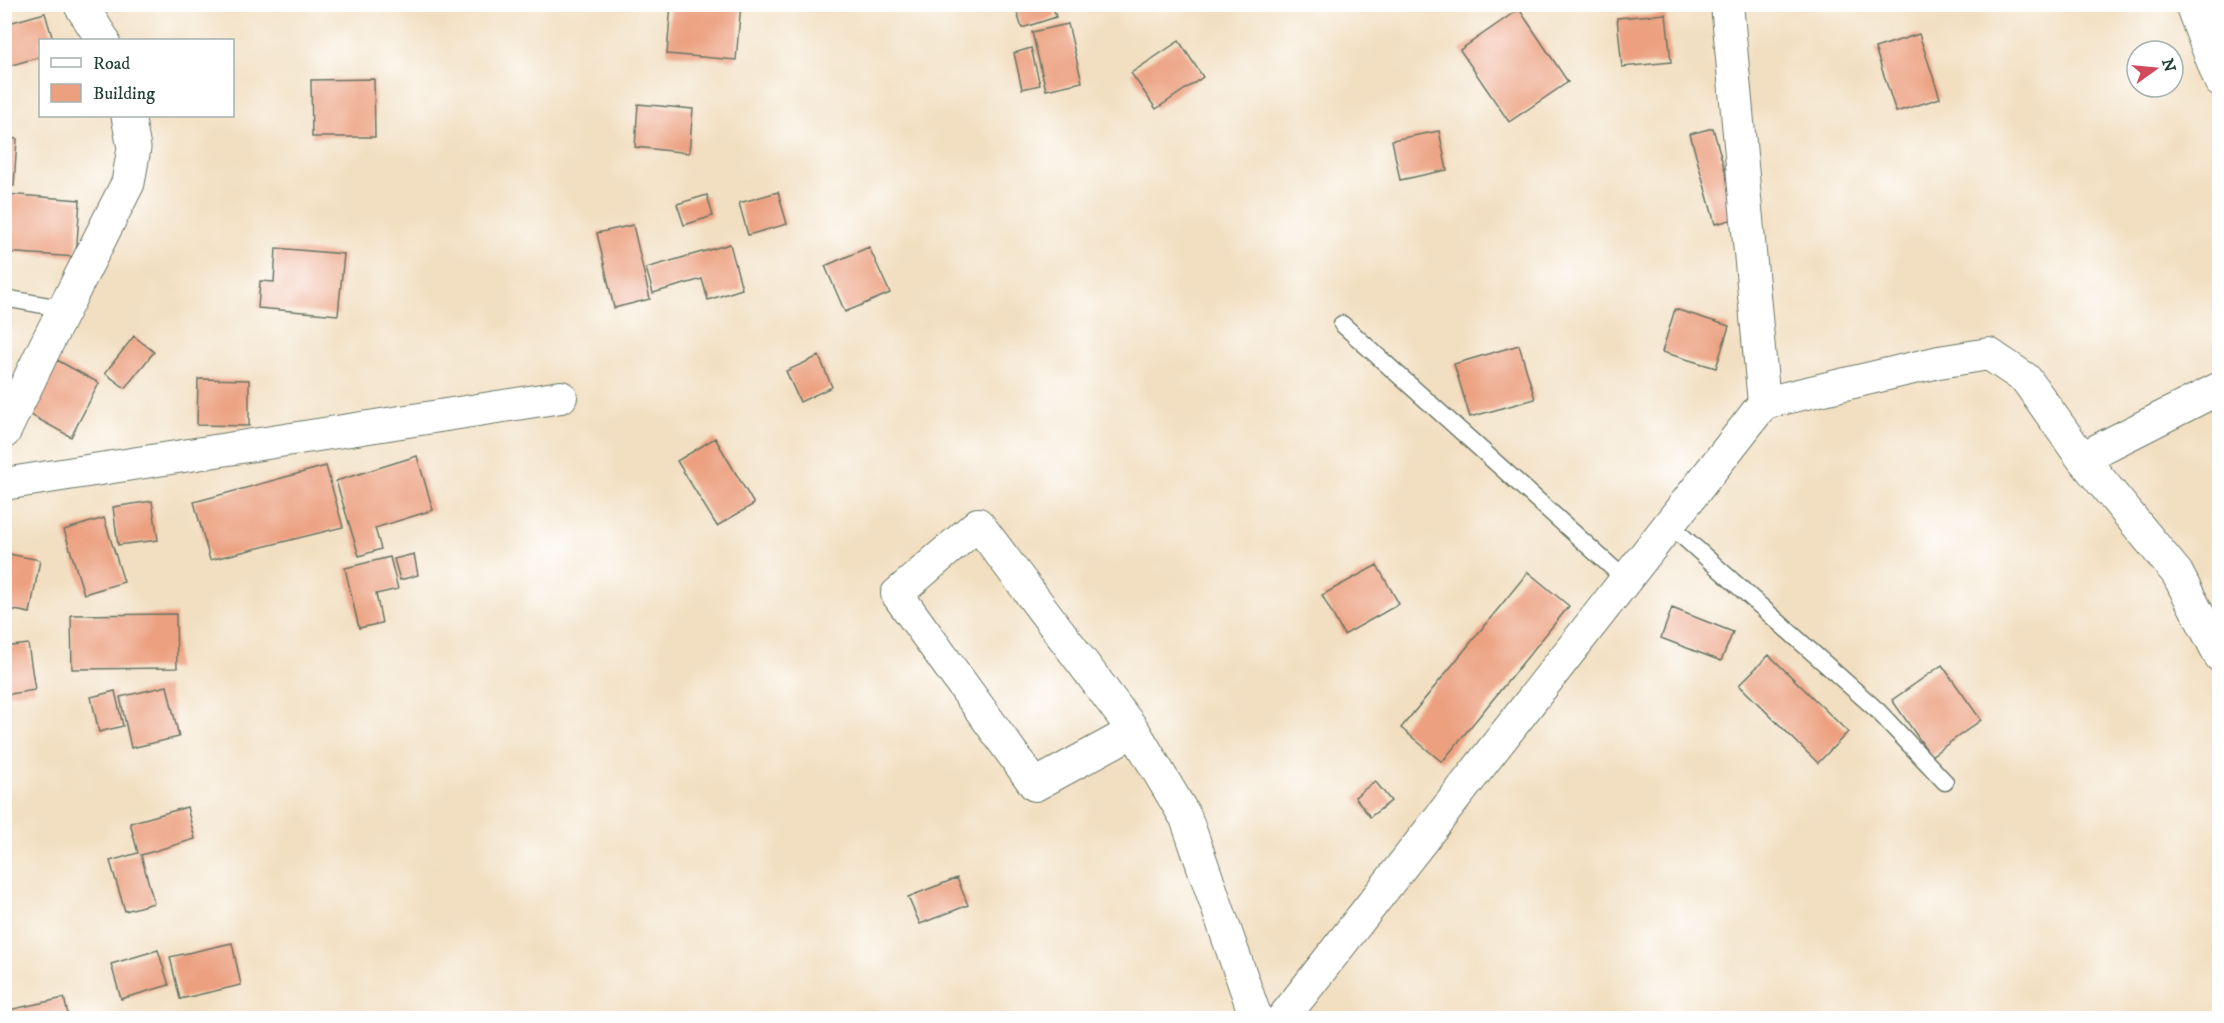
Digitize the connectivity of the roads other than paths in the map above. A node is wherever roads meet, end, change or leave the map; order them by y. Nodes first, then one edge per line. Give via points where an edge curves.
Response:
1 (80, 4) edge
2 (1727, 4) edge
3 (2191, 4) edge
4 (102, 39) edge
5 (2220, 81) edge
6 (128, 117) edge
7 (4, 298) edge
8 (66, 309) junction
9 (1342, 324) dead end
10 (2220, 388) edge
11 (561, 397) dead end
12 (1764, 403) junction
13 (4, 432) edge
14 (2082, 458) junction
15 (4, 484) edge
16 (1671, 526) junction
17 (1626, 580) junction
18 (2220, 656) edge
19 (1134, 731) junction
20 (1945, 782) dead end
21 (1256, 1018) edge
22 (1283, 1018) edge

1 - 4 street
2 - 12 street
3 - 5 street
6 - 8 street via 134,147 129,183
7 - 8 lane
8 - 13 street
9 - 17 lane
10 - 14 street
11 - 15 street
12 - 14 street via 1989,354 2026,379
12 - 16 street
14 - 18 street via 2177,573
16 - 17 street
16 - 20 lane via 1878,711
17 - 22 street
19 - 19 street via 1035,785 897,594 978,524
19 - 21 street via 1186,818

